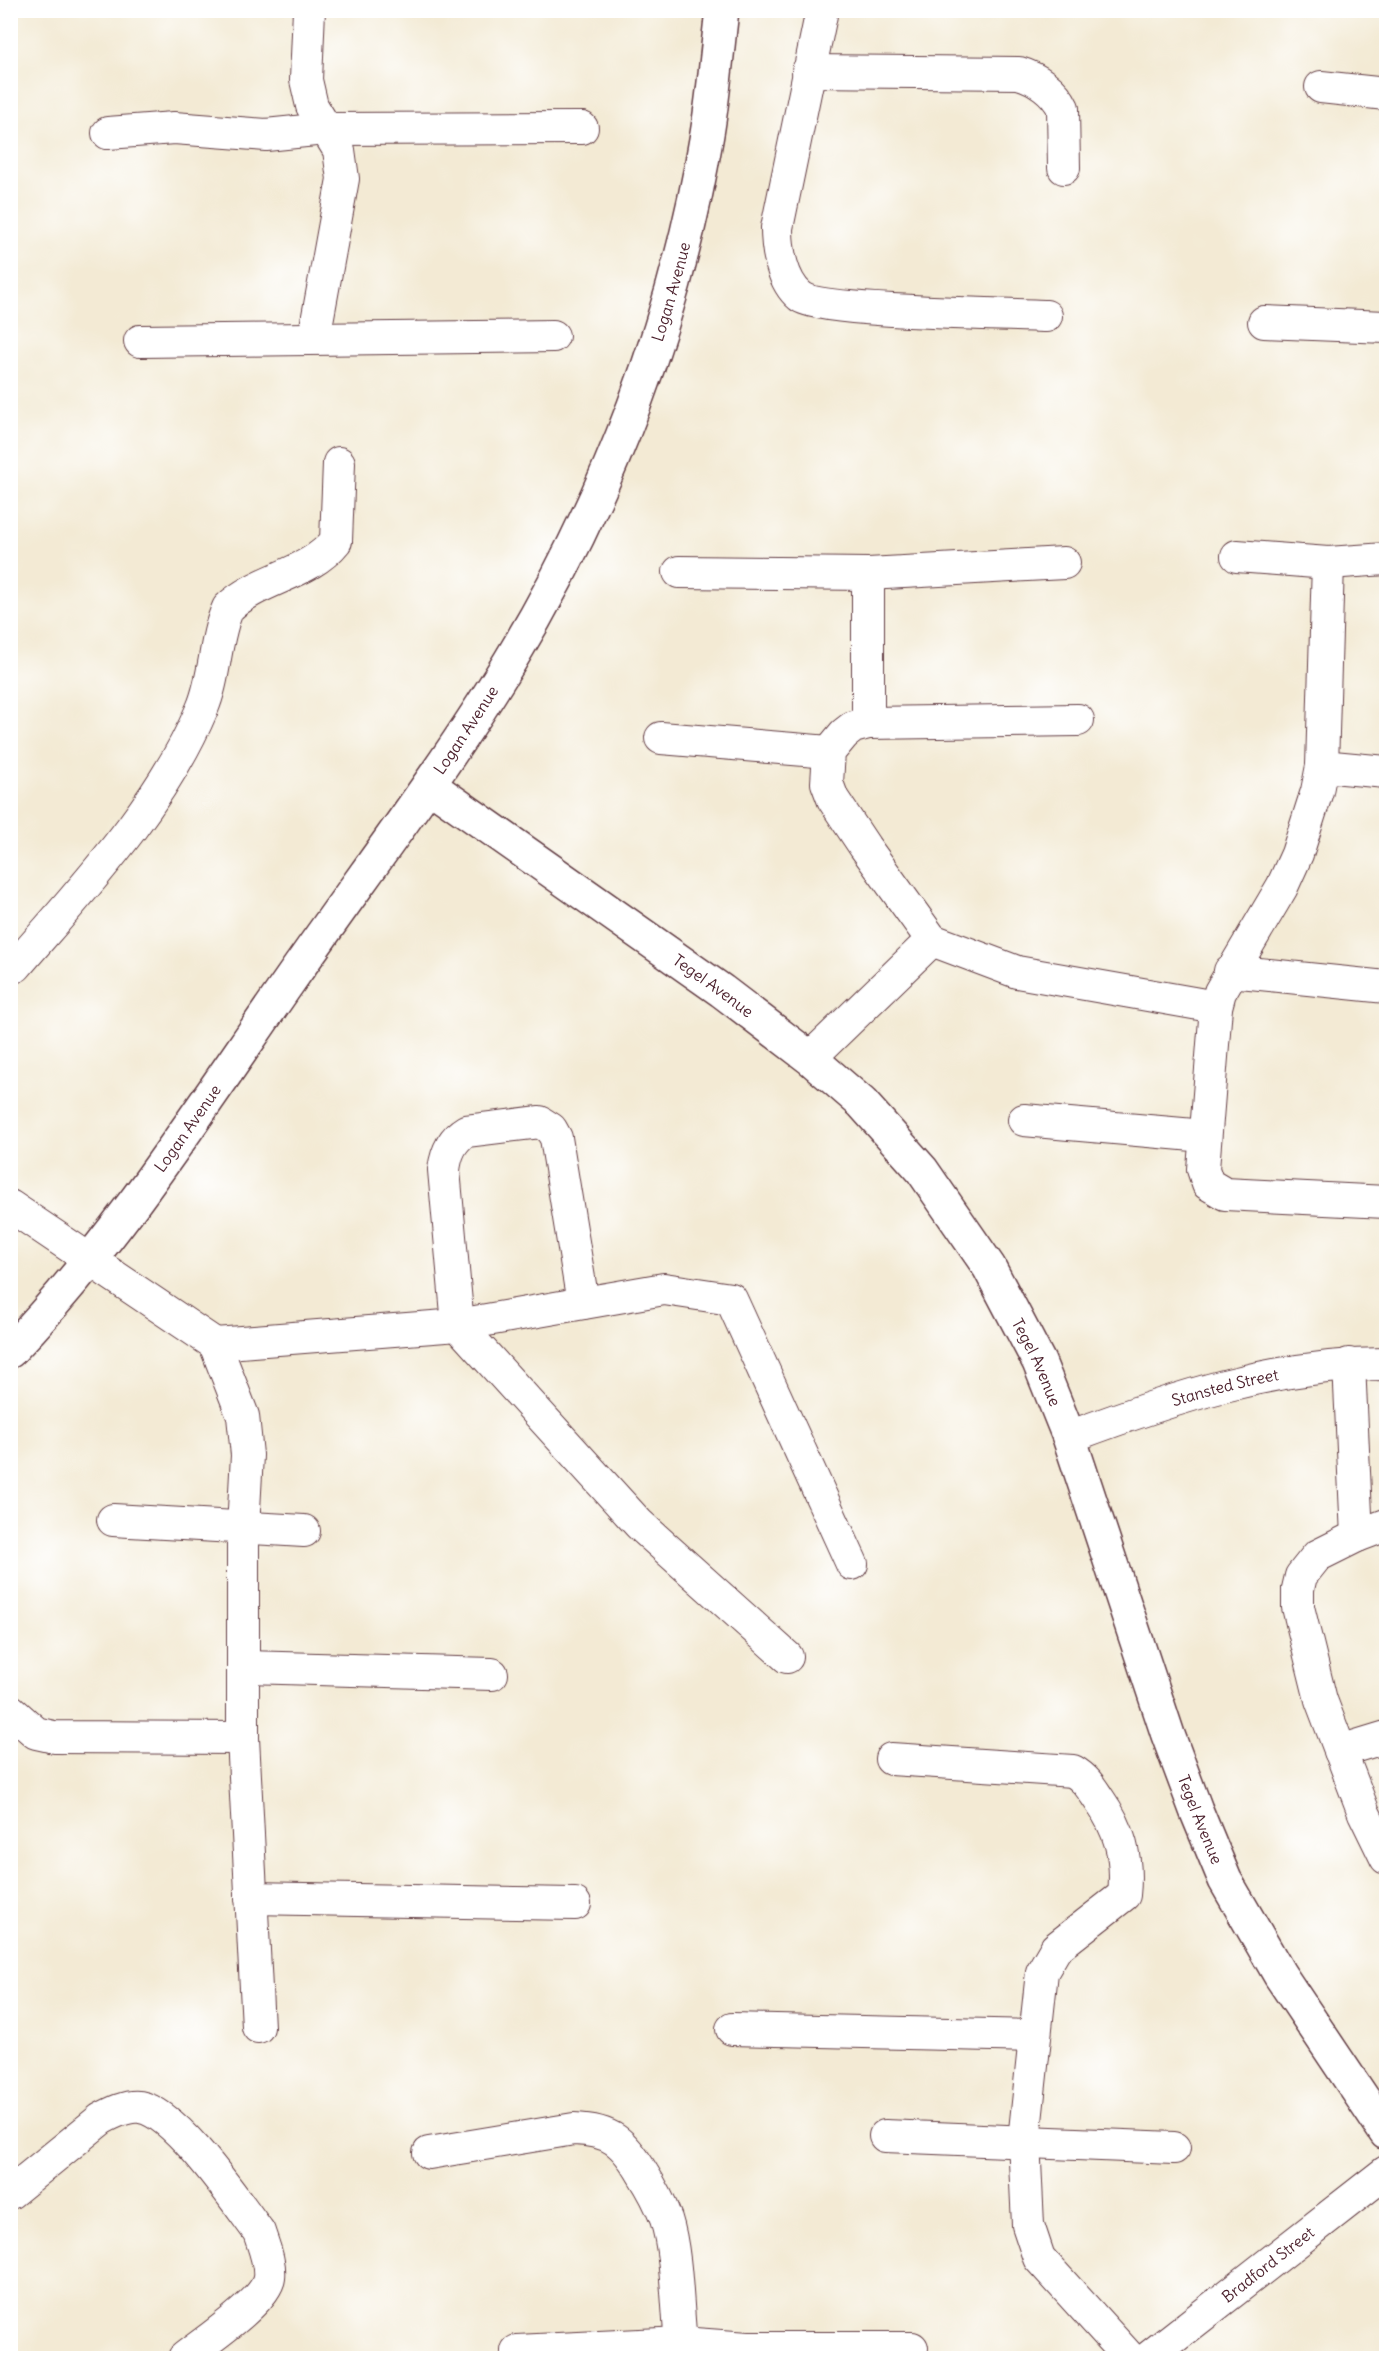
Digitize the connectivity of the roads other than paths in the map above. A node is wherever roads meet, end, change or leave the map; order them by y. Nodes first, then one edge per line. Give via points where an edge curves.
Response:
1 (309, 10) edge
2 (722, 10) edge
3 (822, 10) edge
4 (808, 71) junction
5 (1321, 87) dead end
6 (1386, 94) edge
7 (582, 128) dead end
8 (326, 129) junction
9 (108, 133) dead end
10 (1064, 168) dead end
11 (1046, 316) dead end
12 (1264, 322) dead end
13 (1386, 327) edge
14 (553, 336) dead end
15 (314, 338) junction
16 (140, 341) dead end
17 (339, 464) dead end
18 (1237, 556) dead end
19 (1386, 560) edge
20 (1064, 563) dead end
21 (1328, 563) junction
22 (679, 572) dead end
23 (868, 574) junction
24 (1078, 720) dead end
25 (868, 723) junction
26 (661, 738) dead end
27 (830, 752) junction
28 (1322, 766) junction
29 (1386, 772) edge
30 (429, 785) junction
31 (932, 940) junction
32 (12, 968) edge
33 (1230, 971) junction
34 (1386, 987) edge
35 (1216, 1007) junction
36 (810, 1058) junction
37 (1024, 1120) dead end
38 (1205, 1136) junction
39 (1386, 1202) edge
40 (10, 1206) edge
41 (89, 1260) junction
42 (583, 1303) junction
43 (458, 1325) junction
44 (215, 1344) junction
45 (10, 1351) edge
46 (1349, 1364) junction
47 (1386, 1364) edge
48 (1069, 1437) junction
49 (113, 1520) dead end
50 (1386, 1526) edge
51 (243, 1528) junction
52 (304, 1531) dead end
53 (1358, 1536) junction
54 (852, 1564) dead end
55 (787, 1657) dead end
56 (243, 1668) junction
57 (492, 1674) dead end
58 (10, 1710) edge
59 (1386, 1737) edge
60 (243, 1738) junction
61 (1340, 1751) junction
62 (891, 1759) dead end
63 (1386, 1858) edge
64 (251, 1898) junction
65 (575, 1904) dead end
66 (258, 2027) dead end
67 (732, 2029) dead end
68 (1034, 2036) junction
69 (1386, 2133) edge
70 (885, 2136) dead end
71 (1024, 2140) junction
72 (1174, 2148) dead end
73 (429, 2152) dead end
74 (1386, 2172) edge
75 (10, 2193) edge
76 (681, 2343) junction
77 (912, 2348) dead end
78 (517, 2351) dead end
79 (749, 2353) edge
80 (184, 2358) edge
81 (1130, 2358) edge
82 (1148, 2358) edge

1 - 8 street via 306,80 312,106
2 - 30 street, Logan Avenue via 707,133 684,243 628,424 565,563 510,661
3 - 4 street
4 - 10 street via 1032,76 1064,108
4 - 11 street via 777,228 777,248 784,271 799,296 813,303 855,308
5 - 6 street
7 - 8 street
8 - 9 street via 266,135 174,128
8 - 15 street via 339,150 343,179
12 - 13 street
14 - 15 street
15 - 16 street
17 - 32 street via 336,541 321,557 240,597 228,608 203,707 174,761 134,824 88,883
18 - 21 street
19 - 21 street
20 - 23 street
21 - 28 street
22 - 23 street
23 - 25 street
24 - 25 street
25 - 27 street via 844,734
26 - 27 street
27 - 31 street via 827,783 833,799
28 - 29 street
28 - 33 street via 1297,854
30 - 36 street, Tegel Avenue via 723,991
30 - 41 street, Logan Avenue
31 - 35 street via 1017,972
31 - 36 street
33 - 34 street
33 - 35 street
35 - 38 street
36 - 48 street, Tegel Avenue via 861,1103 922,1170 982,1257 1039,1362
37 - 38 street
38 - 39 street via 1204,1176 1213,1189 1225,1194
40 - 41 street
41 - 44 street
41 - 45 street, Logan Avenue
42 - 43 street
42 - 43 street via 556,1138 551,1129 540,1122 466,1131 447,1152 444,1170
42 - 54 street via 664,1289 731,1299
43 - 44 street
43 - 55 street via 639,1524
44 - 51 street via 243,1416 247,1455
46 - 47 street, Stansted Street
46 - 48 street, Stansted Street via 1252,1377
46 - 53 street
48 - 69 street, Tegel Avenue via 1157,1703 1225,1880 1280,1976
49 - 51 street
50 - 53 street
51 - 52 street
51 - 56 street
53 - 61 street via 1317,1556 1301,1576 1298,1589 1298,1607 1322,1700
56 - 57 street
56 - 60 street
58 - 60 street via 36,1733 54,1737
59 - 61 street
60 - 64 street
61 - 63 street
62 - 68 street via 1073,1771 1085,1778 1114,1820 1124,1850 1124,1895 1048,1958 1040,1984
64 - 65 street
64 - 66 street
67 - 68 street
68 - 71 street
70 - 71 street
71 - 72 street
71 - 81 street via 1028,2225 1039,2258
73 - 76 street via 574,2129 613,2137 629,2151 658,2200 666,2222
74 - 82 street, Bradford Street
75 - 80 street via 112,2113 138,2106 158,2113 176,2128 259,2232 269,2279 257,2299
76 - 78 street
76 - 79 street
77 - 79 street

